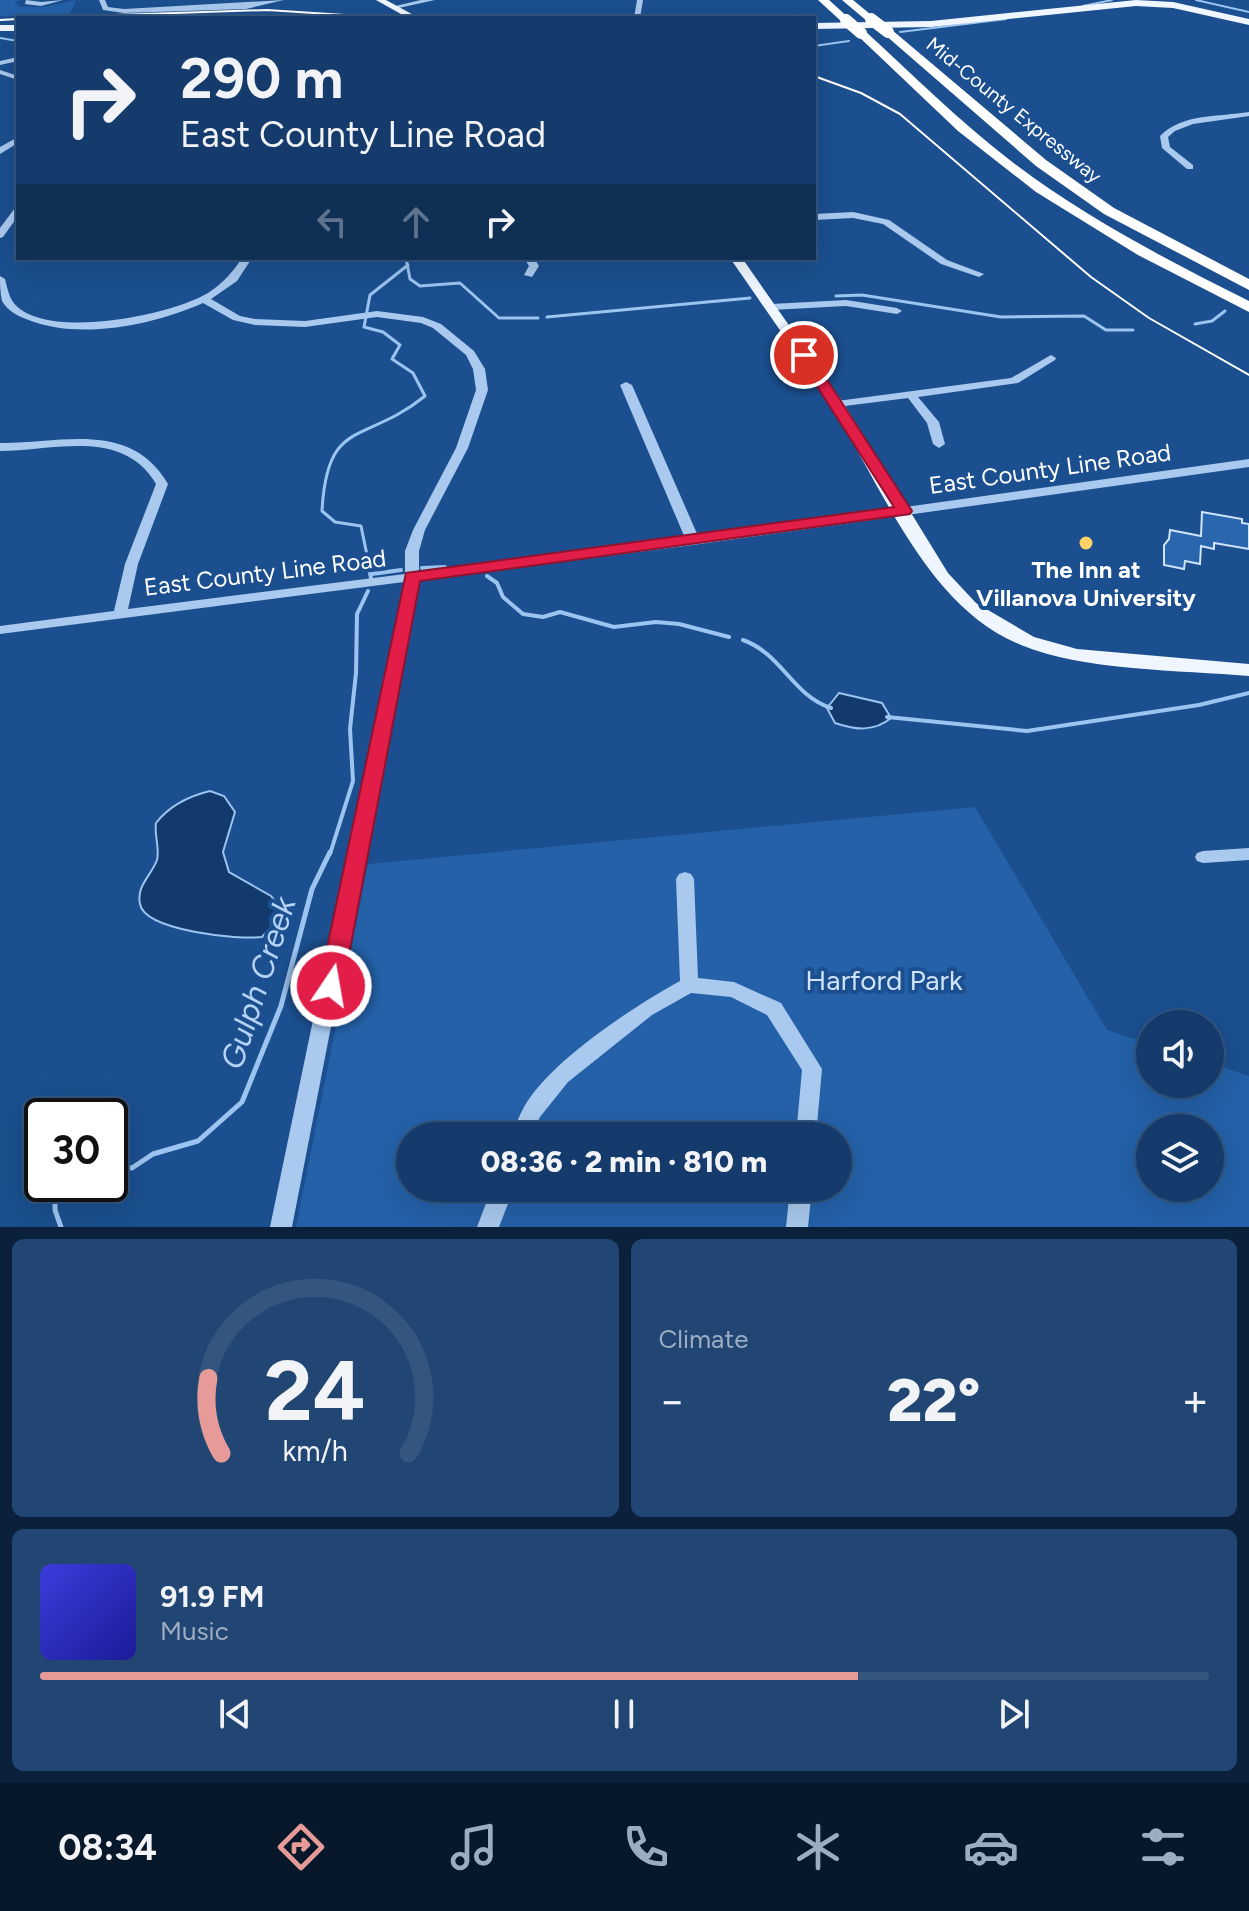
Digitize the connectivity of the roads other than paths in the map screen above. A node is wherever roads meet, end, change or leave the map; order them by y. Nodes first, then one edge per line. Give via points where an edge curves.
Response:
1 (29, 0) edge
2 (60, 0) edge
3 (102, 0) edge
4 (281, 0) edge
5 (380, 0) edge
6 (432, 0) edge
7 (823, 0) edge
8 (847, 0) edge
9 (255, 5) junction
10 (394, 7) junction
11 (207, 16) edge
12 (411, 16) edge
13 (1249, 22) edge
14 (816, 26) edge
15 (1249, 114) edge
16 (14, 147) edge
17 (0, 151) edge
18 (1190, 167) dead end
19 (16, 213) edge
20 (816, 217) edge
21 (0, 235) edge
22 (245, 260) edge
23 (530, 260) edge
24 (737, 260) edge
25 (979, 274) dead end
26 (529, 275) dead end
27 (0, 279) edge
28 (1249, 285) edge
29 (203, 299) junction
30 (3, 302) edge
31 (771, 307) junction
32 (1249, 307) edge
33 (897, 311) dead end
34 (1051, 358) dead end
35 (626, 385) dead end
36 (911, 395) junction
37 (837, 404) junction
38 (939, 444) dead end
39 (0, 447) edge
40 (1249, 463) edge
41 (904, 511) junction
42 (693, 541) junction
43 (412, 576) junction
44 (121, 614) junction
45 (0, 630) edge
46 (1249, 670) edge
47 (1249, 854) edge
48 (1203, 857) dead end
49 (685, 879) dead end
50 (689, 985) junction
51 (527, 1122) edge
52 (807, 1122) edge
53 (498, 1202) edge
54 (800, 1202) edge
55 (281, 1227) edge
56 (488, 1227) edge
57 (797, 1227) edge

1 - 2 street via 36,5
3 - 9 street via 105,9 124,11
4 - 9 street
5 - 10 main road
6 - 10 street
7 - 32 highway, Mid-County Expressway, bridge via 1009,165 1115,235
8 - 28 highway, Mid-County Expressway, bridge via 1041,163 1109,211
9 - 11 street
10 - 12 main road
13 - 14 main road via 1136,3 931,24
15 - 18 street via 1169,130 1166,148
16 - 17 street
19 - 21 street
20 - 25 street via 853,215 886,222 944,262
22 - 29 street via 221,292
23 - 26 street via 534,266
24 - 31 main road
27 - 30 street
29 - 30 street via 114,326 63,325 19,313
29 - 43 street via 255,322 305,324 396,315 437,326 470,353 482,390 462,448 419,530
31 - 33 street via 846,303
31 - 37 main road
34 - 36 street via 1014,381
35 - 42 street
36 - 37 street
36 - 38 street via 933,422
37 - 41 main road
39 - 44 street via 74,440 113,443 153,468 162,484 122,585
40 - 41 street, East County Line Road
41 - 42 street, East County Line Road
41 - 46 main road via 956,593 985,618 1027,641 1092,657
42 - 43 street, East County Line Road
43 - 44 street, East County Line Road
43 - 55 street
44 - 45 street, East County Line Road
47 - 48 street
49 - 50 street
50 - 51 street via 645,1009 561,1076
50 - 52 street via 734,990 774,1009 812,1069
53 - 56 street
54 - 57 street

